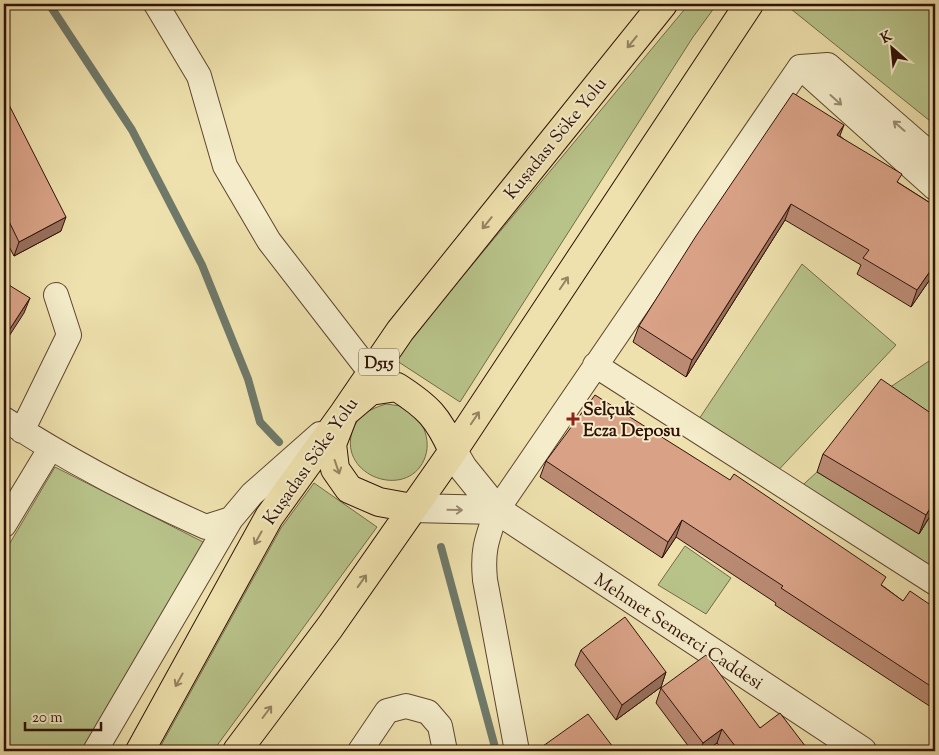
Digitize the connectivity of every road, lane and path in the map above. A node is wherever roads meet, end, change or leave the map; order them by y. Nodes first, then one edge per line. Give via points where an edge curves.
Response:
1 (156, 4) edge
2 (663, 4) edge
3 (749, 4) edge
4 (800, 67) junction
5 (935, 158) edge
6 (935, 188) edge
7 (56, 295) dead end
8 (595, 366) junction
9 (371, 373) junction
10 (397, 387) junction
11 (344, 413) junction
12 (13, 425) edge
13 (50, 449) junction
14 (453, 451) junction
15 (412, 508) junction
16 (497, 510) junction
17 (231, 519) junction
18 (4, 525) edge
19 (935, 583) edge
20 (95, 751) edge
21 (140, 751) edge
22 (238, 751) edge
23 (360, 751) edge
24 (445, 751) edge
25 (517, 751) edge
26 (862, 751) edge

1 - 9 street via 199,76 225,166 264,233
2 -> 9 highway, Kuşadası Söke Yolu / D515 via 400,330
14 -> 3 highway
5 -> 4 street via 828,65
4 -> 6 street
4 - 8 street
7 - 12 street via 69,336 47,377
8 - 16 street
8 - 19 street
9 - 10 highway
9 - 11 highway, Kuşadası Söke Yolu / D515
10 - 11 highway via 370,391
10 - 14 highway via 421,402 438,421
11 -> 15 highway via 332,444 335,469 349,489 379,502
11 - 17 street via 252,494
11 -> 21 highway, Kuşadası Söke Yolu / D515 via 269,518
12 - 13 street
13 - 17 street via 206,527
13 - 18 street
14 - 15 highway
14 - 16 street, Mehmet Semerci Caddesi
15 -> 16 street
22 -> 15 highway via 330,627
16 - 25 street via 483,559
16 - 26 street, Mehmet Semerci Caddesi
17 - 20 street
23 - 24 street via 387,711 406,706 428,712 440,726

